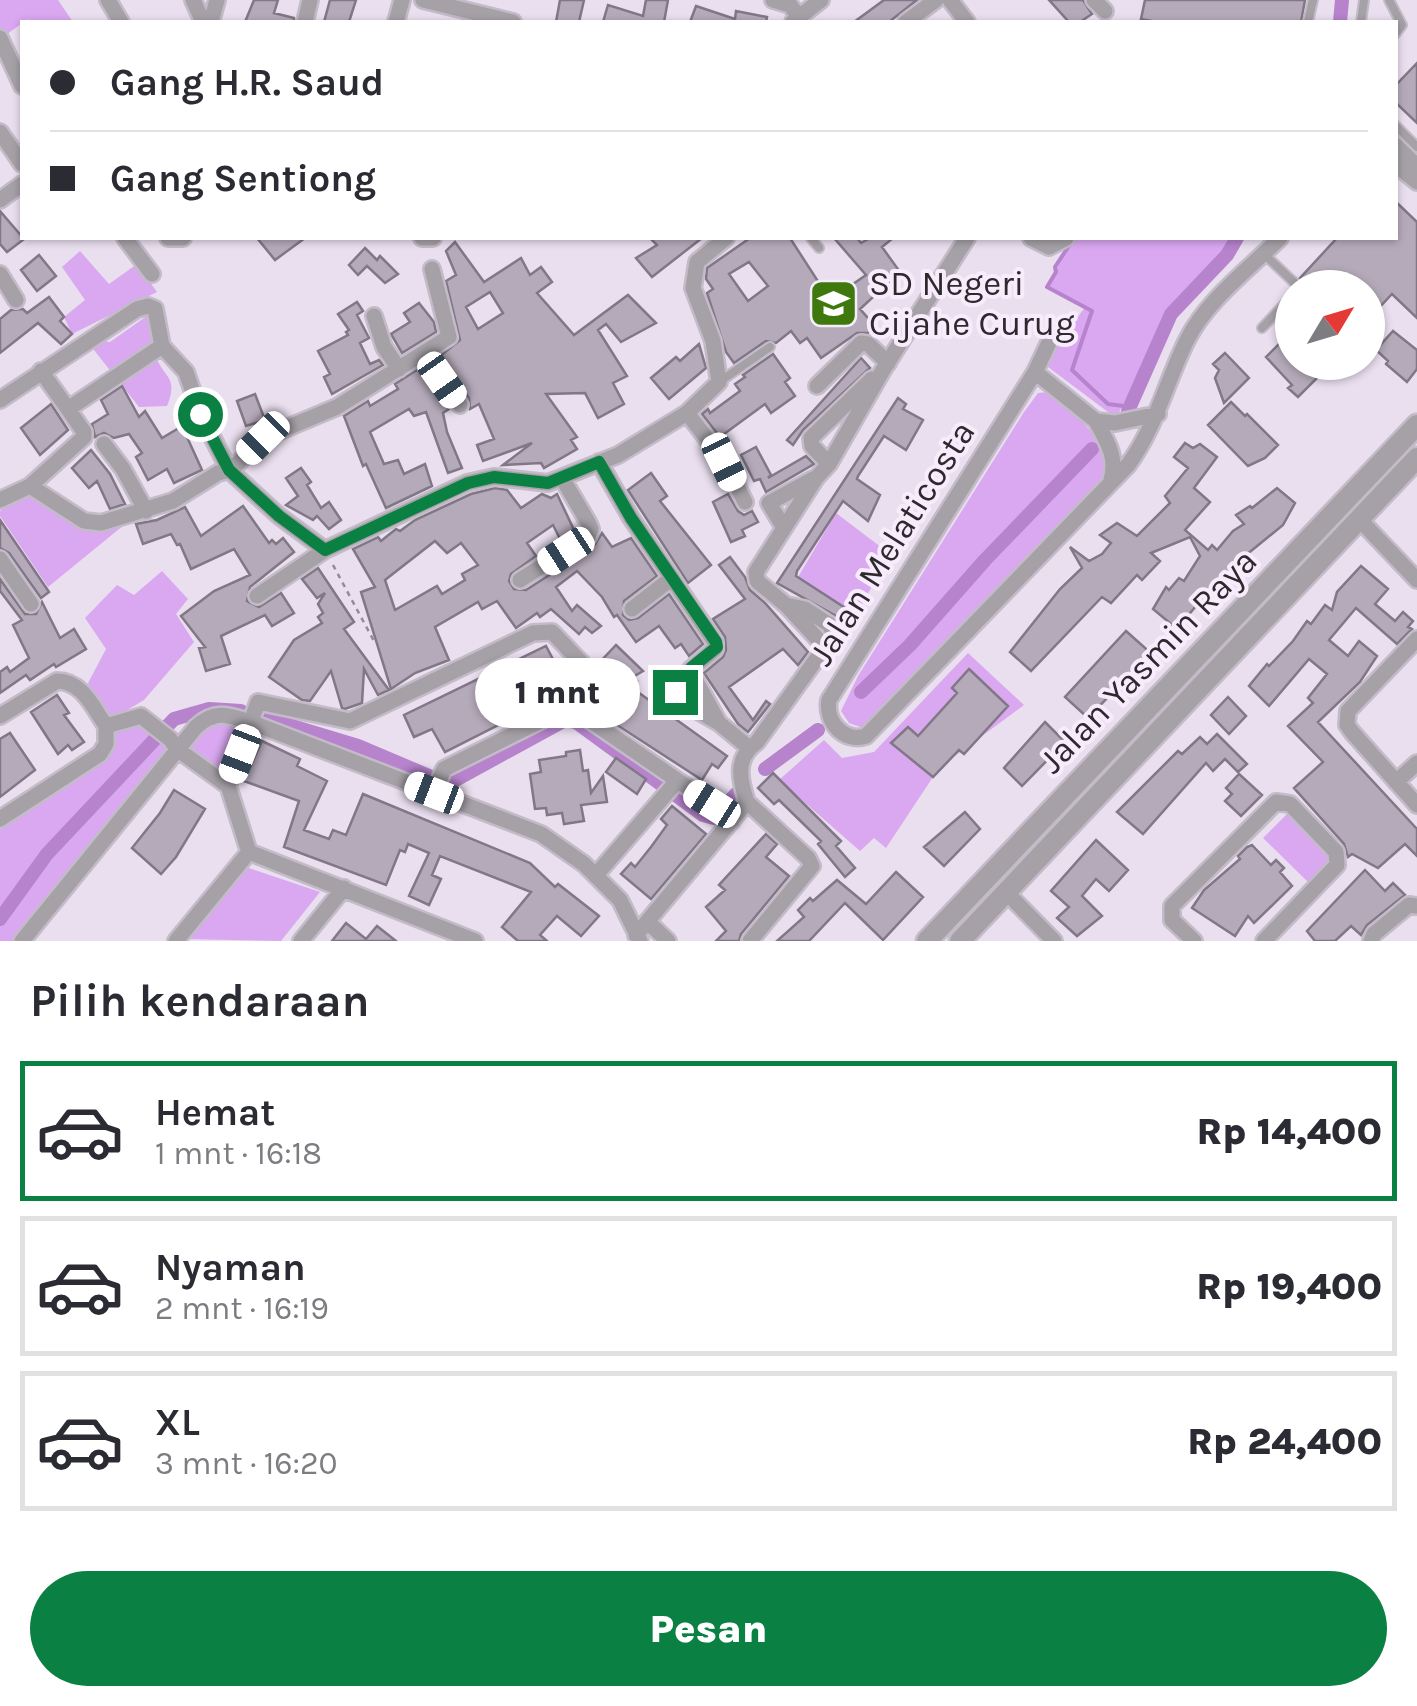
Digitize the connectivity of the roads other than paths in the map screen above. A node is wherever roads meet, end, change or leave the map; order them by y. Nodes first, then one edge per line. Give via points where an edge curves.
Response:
1 (423, 0) edge
2 (773, 0) edge
3 (820, 0) edge
4 (936, 0) edge
5 (950, 0) edge
6 (1389, 0) edge
7 (505, 20) edge
8 (796, 20) edge
9 (909, 20) edge
10 (965, 20) edge
11 (1398, 30) edge
12 (1, 40) edge
13 (20, 82) edge
14 (0, 132) edge
15 (1398, 133) edge
16 (20, 161) edge
17 (1409, 161) edge
18 (1417, 182) edge
19 (126, 240) edge
20 (724, 240) edge
21 (813, 240) edge
22 (962, 240) edge
23 (1035, 240) edge
24 (1062, 240) edge
25 (1278, 240) edge
26 (820, 248) dead end
27 (1264, 254) junction
28 (432, 268) dead end
29 (1281, 270) edge
30 (0, 274) edge
31 (152, 274) dead end
32 (16, 300) dead end
33 (1275, 314) edge
34 (374, 316) dead end
35 (1262, 328) dead end
36 (1054, 332) dead end
37 (162, 346) junction
38 (770, 347) dead end
39 (424, 355) junction
40 (885, 367) junction
41 (399, 368) junction
42 (41, 372) junction
43 (1035, 372) junction
44 (719, 382) junction
45 (817, 386) dead end
46 (0, 400) edge
47 (460, 406) dead end
48 (68, 409) junction
49 (688, 413) junction
50 (1158, 414) junction
51 (1096, 421) junction
52 (1417, 426) edge
53 (104, 444) dead end
54 (1417, 458) edge
55 (599, 462) junction
56 (829, 464) junction
57 (230, 470) junction
58 (1372, 473) junction
59 (562, 478) junction
60 (816, 478) junction
61 (1110, 484) junction
62 (30, 486) junction
63 (1388, 488) junction
64 (0, 500) edge
65 (745, 502) dead end
66 (1343, 503) junction
67 (146, 510) junction
68 (1359, 520) junction
69 (784, 528) junction
70 (325, 550) junction
71 (0, 558) edge
72 (672, 578) junction
73 (520, 580) dead end
74 (1417, 580) edge
75 (257, 596) dead end
76 (31, 604) dead end
77 (632, 609) dead end
78 (1417, 640) edge
79 (690, 672) junction
80 (572, 708) junction
81 (0, 716) edge
82 (253, 723) junction
83 (719, 723) junction
84 (106, 726) junction
85 (172, 743) junction
86 (748, 748) junction
87 (1417, 763) edge
88 (1396, 782) junction
89 (228, 786) junction
90 (436, 786) junction
91 (672, 788) junction
92 (747, 802) junction
93 (1417, 806) edge
94 (0, 819) edge
95 (730, 819) junction
96 (249, 852) junction
97 (596, 875) junction
98 (344, 888) junction
99 (1006, 892) junction
100 (1417, 906) edge
101 (650, 923) junction
102 (434, 934) edge
103 (638, 938) edge
104 (22, 941) edge
105 (176, 941) edge
106 (301, 941) edge
107 (475, 941) edge
108 (668, 941) edge
109 (750, 941) edge
110 (927, 941) edge
111 (960, 941) edge
112 (1054, 941) edge
113 (1194, 941) edge
114 (1264, 941) edge
115 (1372, 941) edge

1 - 7 street
2 - 8 street via 790,5
3 - 8 street
4 - 9 street
5 - 10 street
6 - 11 lane via 1402,25
12 - 13 street
14 - 16 street
15 - 17 lane
17 - 18 street
19 - 31 street
20 - 44 street via 697,262 693,288 713,341
21 - 26 lane
22 - 40 street
23 - 24 street via 1049,247
25 - 27 street, Jalan Melaticosta
27 - 29 lane
27 - 50 street, Jalan Melaticosta via 1192,330
28 - 39 street via 449,336
30 - 32 street
33 - 35 lane
34 - 41 street
36 - 43 street, Jalan Melaticosta
37 - 42 street via 158,316 148,306
37 - 48 street
37 - 57 street via 186,372
38 - 44 lane
39 - 41 street
39 - 47 street
40 - 45 street via 861,343
40 - 56 street
40 - 56 street via 811,438
41 - 57 street via 337,407 263,438
42 - 46 street
42 - 48 street
43 - 51 street
43 - 61 street, Jalan Melaticosta via 829,700 838,731 866,736
44 - 49 street
48 - 62 street via 84,437
49 - 55 street
49 - 65 street
50 - 51 street
50 - 61 street, Jalan Melaticosta
51 - 61 street via 1112,454
52 - 58 street, Jalan Yasmin Raya
53 - 67 street
54 - 63 street, Jalan Yasmin Raya
55 - 59 street
55 - 72 street
56 - 60 street
57 - 67 street
57 - 70 street
58 - 63 street
58 - 66 street, Jalan Yasmin Raya
59 - 70 street via 468,483
59 - 73 street via 588,522 588,536
60 - 69 street
60 - 69 street via 769,504
62 - 64 street
62 - 67 street via 84,521 115,521
63 - 68 street, Jalan Yasmin Raya
66 - 68 street
66 - 110 street, Jalan Yasmin Raya
68 - 74 street
68 - 99 street, Jalan Yasmin Raya
69 - 86 street via 754,576 826,647
70 - 75 street
71 - 76 street
72 - 77 street
72 - 79 street via 717,647
78 - 88 street via 1346,719
79 - 83 street
79 - 83 street via 674,697
80 - 82 street via 597,683 546,630 350,721 262,702
80 - 90 street via 444,769
80 - 91 street
81 - 84 street via 63,681 80,690
82 - 85 street via 213,714
82 - 89 street
82 - 90 street
83 - 86 street
84 - 85 street via 142,716
84 - 94 street via 100,754
85 - 89 street
85 - 104 street
86 - 92 street via 739,772
87 - 88 street
88 - 93 street
89 - 96 street
90 - 97 street via 542,834
91 - 95 street
91 - 97 street
92 - 95 street
92 - 109 street via 812,866
95 - 101 street
96 - 98 street
96 - 105 street
97 - 103 street via 620,900
98 - 102 street
98 - 106 street
99 - 111 street, Jalan Yasmin Raya
99 - 112 street
100 - 115 street via 1409,905
101 - 103 street
101 - 108 street
102 - 107 street
113 - 114 street via 1172,920 1172,906 1282,801 1338,859

